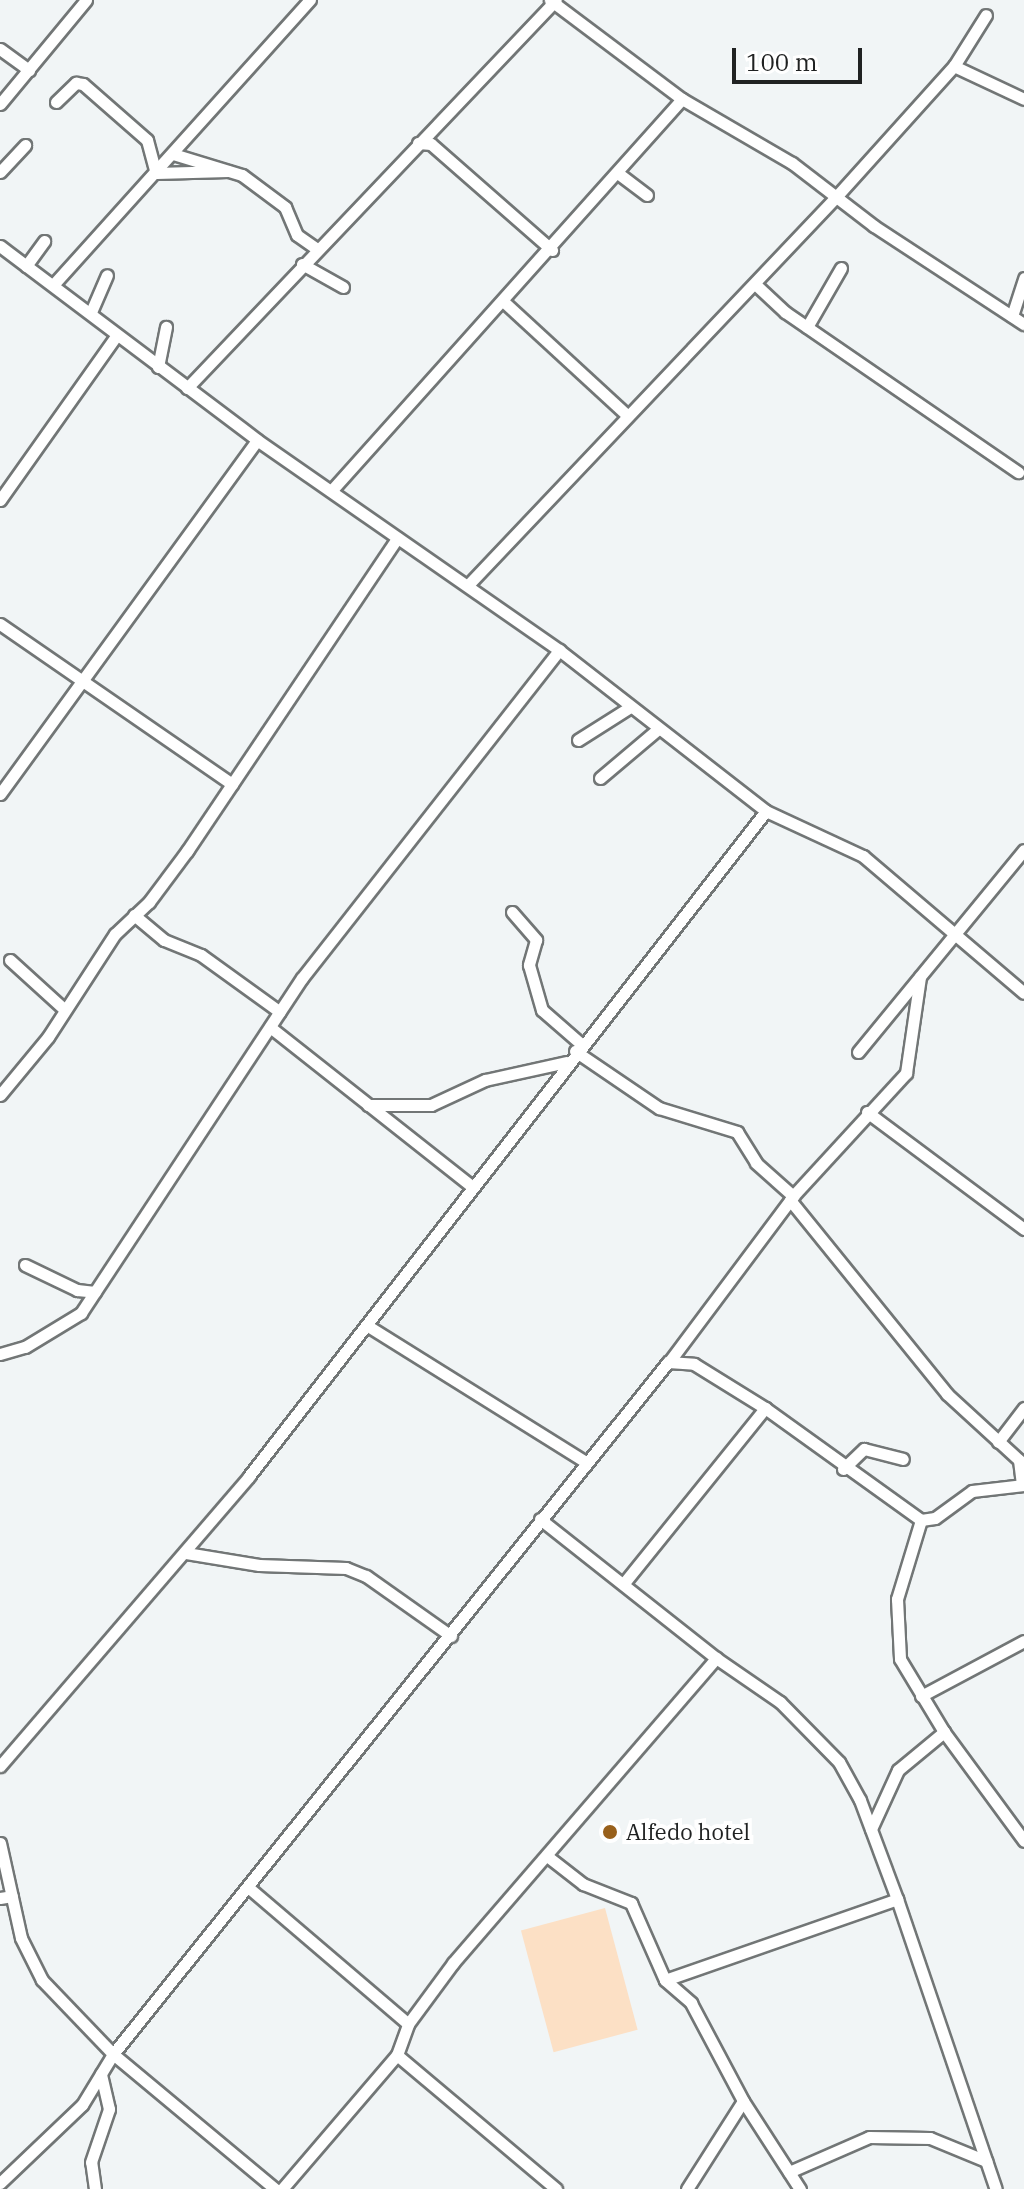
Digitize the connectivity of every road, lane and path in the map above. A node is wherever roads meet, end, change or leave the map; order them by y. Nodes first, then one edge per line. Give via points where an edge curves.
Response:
1 (86, 0) edge
2 (310, 0) edge
3 (553, 1) edge
4 (986, 15) dead end
5 (0, 49) edge
6 (954, 66) junction
7 (29, 70) junction
8 (682, 99) junction
9 (1024, 99) edge
10 (56, 102) dead end
11 (0, 104) edge
12 (418, 143) junction
13 (25, 145) dead end
14 (173, 154) junction
15 (228, 171) junction
16 (0, 172) edge
17 (156, 173) junction
18 (619, 174) junction
19 (647, 195) dead end
20 (835, 198) junction
21 (44, 241) dead end
22 (0, 246) edge
23 (317, 249) junction
24 (552, 250) junction
25 (302, 264) junction
26 (26, 266) junction
27 (841, 268) dead end
28 (107, 275) dead end
29 (1024, 278) edge
30 (755, 284) junction
31 (53, 285) junction
32 (343, 287) dead end
33 (504, 302) junction
34 (91, 312) junction
35 (1012, 316) junction
36 (1024, 324) edge
37 (166, 327) dead end
38 (807, 327) junction
39 (117, 335) junction
40 (158, 367) junction
41 (187, 388) junction
42 (628, 416) junction
43 (257, 440) junction
44 (1018, 472) dead end
45 (331, 491) junction
46 (0, 500) edge
47 (397, 538) junction
48 (468, 585) junction
49 (0, 624) edge
50 (559, 650) junction
51 (81, 683) junction
52 (630, 707) junction
53 (658, 729) junction
54 (578, 740) dead end
55 (600, 778) dead end
56 (232, 784) junction
57 (0, 794) edge
58 (766, 811) junction
59 (1024, 850) edge
60 (512, 912) dead end
61 (134, 915) junction
62 (953, 935) junction
63 (10, 960) dead end
64 (920, 977) junction
65 (1024, 993) edge
66 (65, 1010) junction
67 (280, 1012) junction
68 (270, 1027) junction
69 (578, 1048) junction
70 (858, 1052) dead end
71 (566, 1062) junction
72 (0, 1095) edge
73 (367, 1105) junction
74 (867, 1112) junction
75 (471, 1186) junction
76 (792, 1198) junction
77 (1024, 1229) edge
78 (25, 1265) dead end
79 (95, 1292) junction
80 (368, 1326) junction
81 (0, 1354) edge
82 (668, 1362) junction
83 (765, 1408) junction
84 (1024, 1408) edge
85 (998, 1442) junction
86 (903, 1459) dead end
87 (587, 1463) junction
88 (843, 1469) junction
89 (1023, 1485) edge
90 (540, 1519) junction
91 (921, 1520) junction
92 (186, 1553) junction
93 (624, 1583) junction
94 (451, 1636) junction
95 (1024, 1641) edge
96 (716, 1658) junction
97 (921, 1696) junction
98 (944, 1732) junction
99 (0, 1766) edge
100 (871, 1829) junction
101 (1024, 1841) edge
102 (0, 1843) edge
103 (547, 1856) junction
104 (249, 1888) junction
105 (6, 1897) edge
106 (897, 1899) junction
107 (665, 1980) junction
108 (408, 2024) junction
109 (113, 2054) junction
110 (397, 2055) junction
111 (101, 2074) junction
112 (743, 2101) junction
113 (986, 2161) junction
114 (789, 2172) junction
115 (0, 2183) edge
116 (95, 2189) edge
117 (275, 2189) edge
118 (282, 2189) edge
119 (556, 2189) edge
120 (687, 2189) edge
121 (800, 2189) edge
122 (996, 2189) edge

1 - 7 street
2 - 14 street
3 - 8 street
3 - 12 street
4 - 6 street
5 - 7 street
6 - 9 street
6 - 20 street
7 - 11 street
8 - 18 street
8 - 20 street via 792,163
10 - 17 street via 76,83 83,84 147,140
12 - 23 street
12 - 24 street via 431,144
13 - 16 street
14 - 15 street
14 - 17 street
15 - 17 street
15 - 23 street via 285,207 297,235
17 - 31 street
18 - 19 street
18 - 24 street
20 - 30 street
20 - 35 street
21 - 26 street
22 - 26 street
23 - 25 street
24 - 33 street
25 - 32 street
25 - 41 street
26 - 31 street
27 - 38 street
28 - 34 street
29 - 35 street
30 - 38 street
30 - 42 street
31 - 34 street
33 - 42 street
33 - 45 street
34 - 39 street
35 - 36 street
37 - 40 street
38 - 44 street
39 - 40 street
39 - 46 street
40 - 41 street
41 - 43 street
42 - 48 street
43 - 45 street
43 - 51 street
45 - 47 street
47 - 48 street
47 - 56 street
48 - 50 street
49 - 51 street
50 - 52 street
50 - 67 street
51 - 56 street
51 - 57 street
52 - 53 street
52 - 54 street
53 - 55 street
53 - 58 street
56 - 61 street via 159,890
58 - 62 street via 863,856
58 - 69 street
59 - 62 street
60 - 69 street via 536,940 529,965 542,1010
61 - 66 street via 115,934
61 - 67 street via 164,940 201,955
62 - 64 street
62 - 65 street
63 - 66 street
64 - 70 street
64 - 74 street via 906,1073
66 - 72 street
67 - 68 street
68 - 73 street
68 - 79 street
69 - 71 street
69 - 76 street via 659,1108 737,1132 756,1163
71 - 73 street via 485,1080 427,1105
71 - 75 street
73 - 75 street
74 - 76 street
74 - 77 street
75 - 80 street
76 - 82 street
76 - 85 street via 947,1394
78 - 79 street via 77,1290
79 - 81 street via 81,1313 25,1347
80 - 87 street
80 - 92 street
82 - 83 street via 694,1364
82 - 87 street
83 - 88 street
83 - 93 street
84 - 85 street
85 - 89 street via 1022,1464
86 - 88 street via 864,1449
87 - 90 street
88 - 91 street
89 - 91 street via 972,1491 935,1518
90 - 93 street
90 - 94 street
91 - 97 street via 897,1599 896,1626 900,1659
92 - 94 street via 259,1565 346,1568 366,1576
92 - 99 street
93 - 96 street
94 - 104 street
95 - 97 street
96 - 100 street via 780,1702 824,1742 860,1800
96 - 103 street
97 - 98 street
98 - 100 street via 898,1770
98 - 101 street
100 - 106 street
102 - 105 street
103 - 107 street via 583,1884 631,1903
103 - 108 street via 453,1963
104 - 108 street
104 - 109 street
105 - 109 street via 34,1969
106 - 107 street
106 - 113 street
107 - 112 street via 691,2003
108 - 110 street
109 - 111 street
109 - 117 street
110 - 118 street
110 - 119 street
111 - 115 street via 82,2105
111 - 116 street via 109,2109 91,2162
112 - 114 street
112 - 120 street
113 - 114 street via 930,2138 869,2137
113 - 122 street
114 - 121 street

